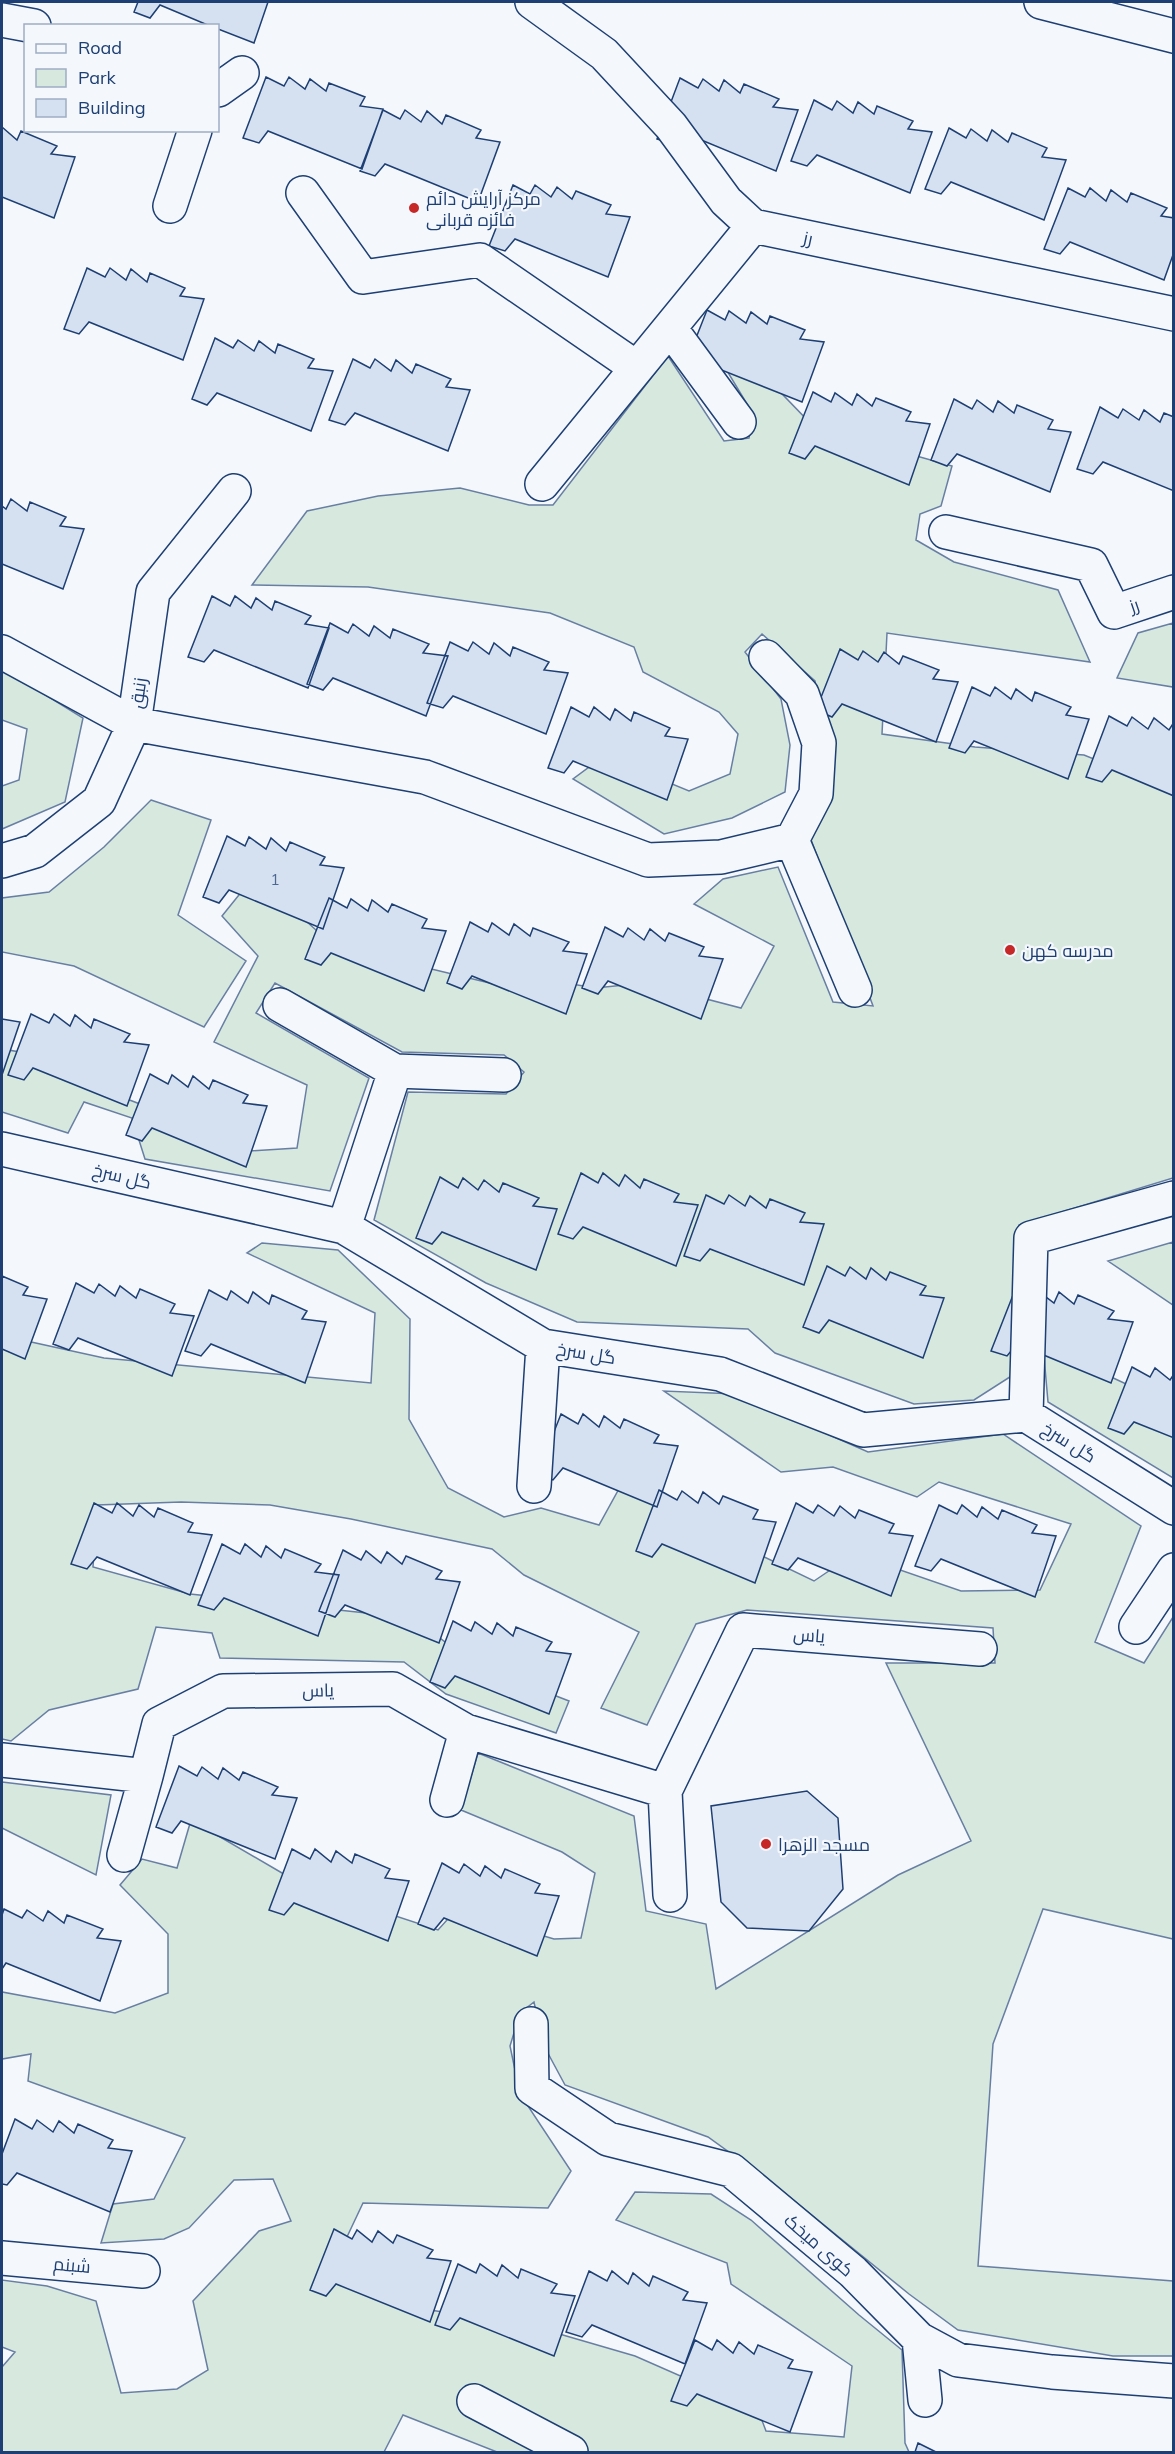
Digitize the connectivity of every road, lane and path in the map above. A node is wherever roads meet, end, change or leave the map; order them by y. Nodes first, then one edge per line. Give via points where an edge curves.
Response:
1 (532, 2) edge
2 (1041, 2) edge
3 (2, 20) edge
4 (24, 24) edge
5 (1173, 36) edge
6 (194, 132) edge
7 (303, 193) dead end
8 (170, 206) dead end
9 (753, 226) junction
10 (1173, 314) edge
11 (670, 328) junction
12 (637, 368) junction
13 (739, 422) dead end
14 (542, 484) dead end
15 (234, 492) dead end
16 (946, 532) dead end
17 (1173, 592) edge
18 (2, 652) edge
19 (766, 657) dead end
20 (134, 724) junction
21 (792, 840) junction
22 (2, 861) edge
23 (855, 990) dead end
24 (280, 1005) dead end
25 (395, 1071) junction
26 (504, 1075) dead end
27 (2, 1149) edge
28 (1173, 1198) edge
29 (344, 1227) junction
30 (543, 1346) junction
31 (1026, 1415) junction
32 (534, 1486) dead end
33 (1173, 1508) edge
34 (1173, 1570) edge
35 (1136, 1627) dead end
36 (980, 1649) dead end
37 (466, 1731) junction
38 (2, 1760) edge
39 (146, 1776) junction
40 (664, 1791) junction
41 (447, 1800) dead end
42 (124, 1855) dead end
43 (670, 1894) dead end
44 (531, 2024) dead end
45 (2, 2258) edge
46 (143, 2271) dead end
47 (919, 2339) junction
48 (1173, 2381) edge
49 (925, 2400) dead end
50 (474, 2402) dead end
51 (571, 2452) edge

1 - 9 street via 604,54 672,126 726,201
2 - 5 street
3 - 4 street
6 - 8 street
7 - 12 street via 363,277 480,260
9 - 10 street, رز
9 - 11 street
11 - 12 street
11 - 13 street
12 - 14 street
15 - 20 street, زنبق via 153,592
16 - 17 street, رز via 1091,565 1114,612
18 - 20 street
19 - 21 street via 802,694 819,743 816,794
20 - 21 street via 425,777 648,860 721,858
20 - 22 street, زنبق via 99,801 35,851
21 - 23 street
24 - 25 street
25 - 26 street
25 - 29 street
27 - 29 street, گل سرخ
28 - 31 street via 1031,1238
29 - 30 street, گل سرخ
30 - 31 street, گل سرخ via 720,1374 863,1430
30 - 32 street
31 - 33 street, گل سرخ
34 - 35 street
36 - 40 street, یاس via 743,1630
37 - 39 street, یاس via 393,1689 223,1691 159,1724
37 - 40 street, یاس
37 - 41 street
38 - 39 street
39 - 42 street, یاس
40 - 43 street, یاس
44 - 47 street, کوی میخک via 532,2088 608,2139 731,2170 853,2272
45 - 46 street, شبنم
47 - 48 street, کوی میخک via 958,2360
47 - 49 street
50 - 51 street

